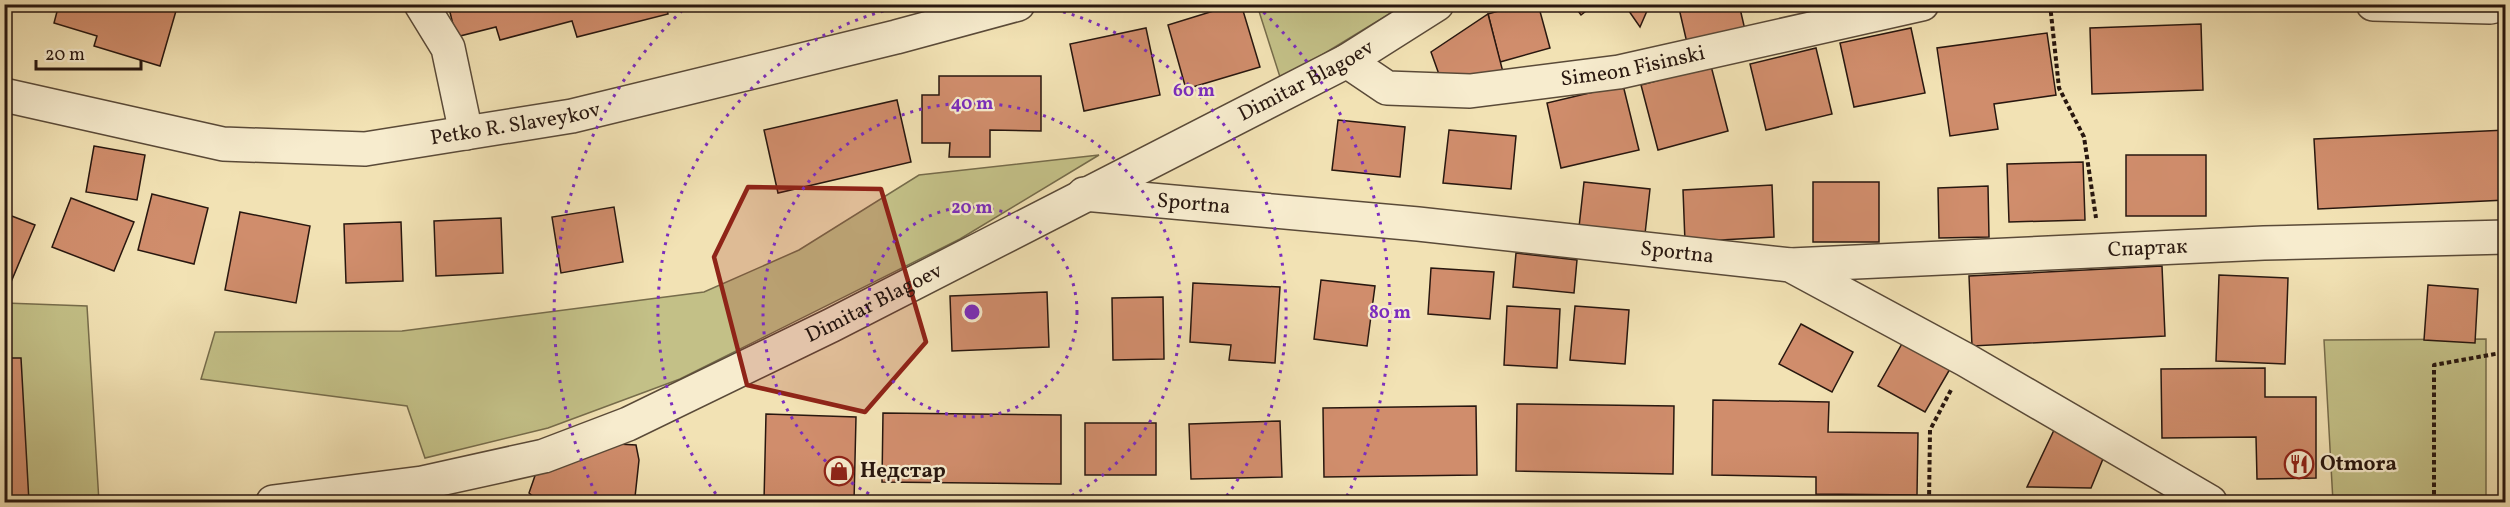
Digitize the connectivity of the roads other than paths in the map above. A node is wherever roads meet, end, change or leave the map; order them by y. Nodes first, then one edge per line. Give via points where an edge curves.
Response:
1 (422, 4) edge
2 (1018, 4) edge
3 (1437, 4) edge
4 (1922, 4) edge
5 (2373, 4) edge
6 (2504, 4) edge
7 (1347, 61) junction
8 (4, 95) edge
9 (466, 133) junction
10 (1084, 194) junction
11 (2505, 237) edge
12 (1790, 265) junction
13 (273, 502) edge
14 (2210, 502) edge

1 - 9 street via 448,48
2 - 9 street, Petko R. Slaveykov via 572,116
3 - 7 street, Dimitar Blagoev
4 - 7 street, Simeon Fisinski via 1619,72 1470,91 1387,88
5 - 6 street
7 - 10 street, Dimitar Blagoev
8 - 9 street, Petko R. Slaveykov via 223,144 365,149
10 - 12 street, Sportna via 1418,224
10 - 13 street, Dimitar Blagoev via 692,393 628,424 544,456 422,483
11 - 12 street, Спартак via 2264,243
12 - 14 street, Sportna via 1966,360

